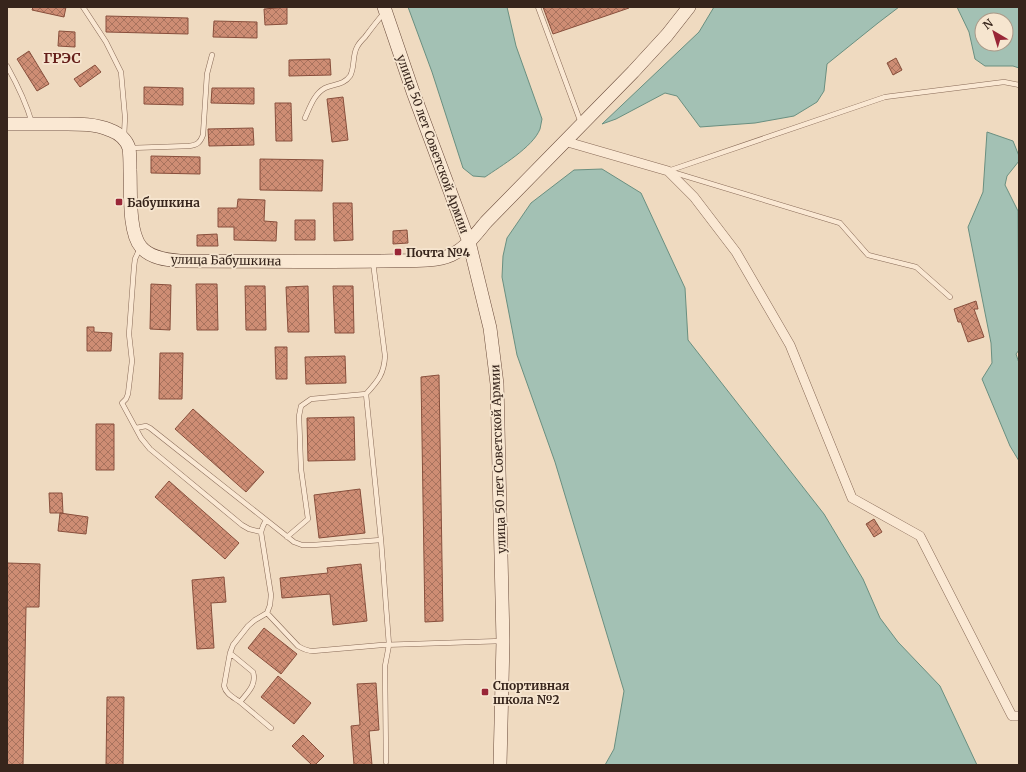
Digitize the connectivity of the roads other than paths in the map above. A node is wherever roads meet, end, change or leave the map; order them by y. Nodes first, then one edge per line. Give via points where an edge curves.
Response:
1 (83, 7) edge
2 (538, 7) edge
3 (689, 7) edge
4 (384, 9) edge
5 (212, 55) dead end
6 (7, 66) edge
7 (1019, 85) edge
8 (305, 118) dead end
9 (7, 124) edge
10 (32, 124) junction
11 (582, 124) junction
12 (564, 141) junction
13 (126, 143) junction
14 (668, 171) junction
15 (469, 242) junction
16 (141, 247) junction
17 (373, 261) junction
18 (950, 297) dead end
19 (366, 394) junction
20 (136, 428) junction
21 (266, 520) junction
22 (261, 532) junction
23 (287, 537) junction
24 (381, 540) junction
25 (267, 613) junction
26 (503, 641) junction
27 (389, 645) junction
28 (230, 653) junction
29 (240, 702) junction
30 (1019, 716) edge
31 (271, 728) dead end
32 (386, 762) dead end
33 (500, 765) edge

1 - 13 lane via 106,42 121,72
2 - 11 lane
3 - 11 street, улица Бабушкина via 643,62
4 - 8 lane via 357,46 350,76 346,81 319,93
4 - 15 street, улица 50 лет Советской Армии
5 - 13 lane via 207,74 203,135 199,143 189,146
6 - 10 lane via 27,107
7 - 14 lane via 1004,82 885,97
9 - 10 street
10 - 13 street via 85,124 101,127 110,129
11 - 12 street, улица Бабушкина
12 - 14 street
12 - 15 street, улица Бабушкина
13 - 16 street via 130,159 132,224
14 - 18 lane via 840,223 868,255 916,267
14 - 30 street via 694,197 736,252 790,345 852,498 920,536 1012,716
15 - 17 street, улица Бабушкина via 451,256 442,258
15 - 26 street, улица 50 лет Советской Армии via 490,328 497,384
16 - 17 street, улица Бабушкина via 156,257 180,261
16 - 20 lane via 134,267 129,334 132,361 128,394 122,403
17 - 19 lane via 385,356 382,373
19 - 23 lane via 311,399 302,406 299,416 301,469 308,520
19 - 24 lane
20 - 21 lane via 150,428
20 - 22 lane via 155,454 242,525
21 - 22 lane
21 - 23 lane
22 - 25 lane via 271,595
23 - 24 lane via 302,545
24 - 27 lane
25 - 27 lane via 298,646 308,651
25 - 28 lane via 248,626
26 - 27 lane
26 - 33 street, улица 50 лет Советской Армии
27 - 32 lane via 385,666
28 - 29 lane via 224,686 226,691
28 - 29 lane via 253,672 252,687
29 - 31 lane

